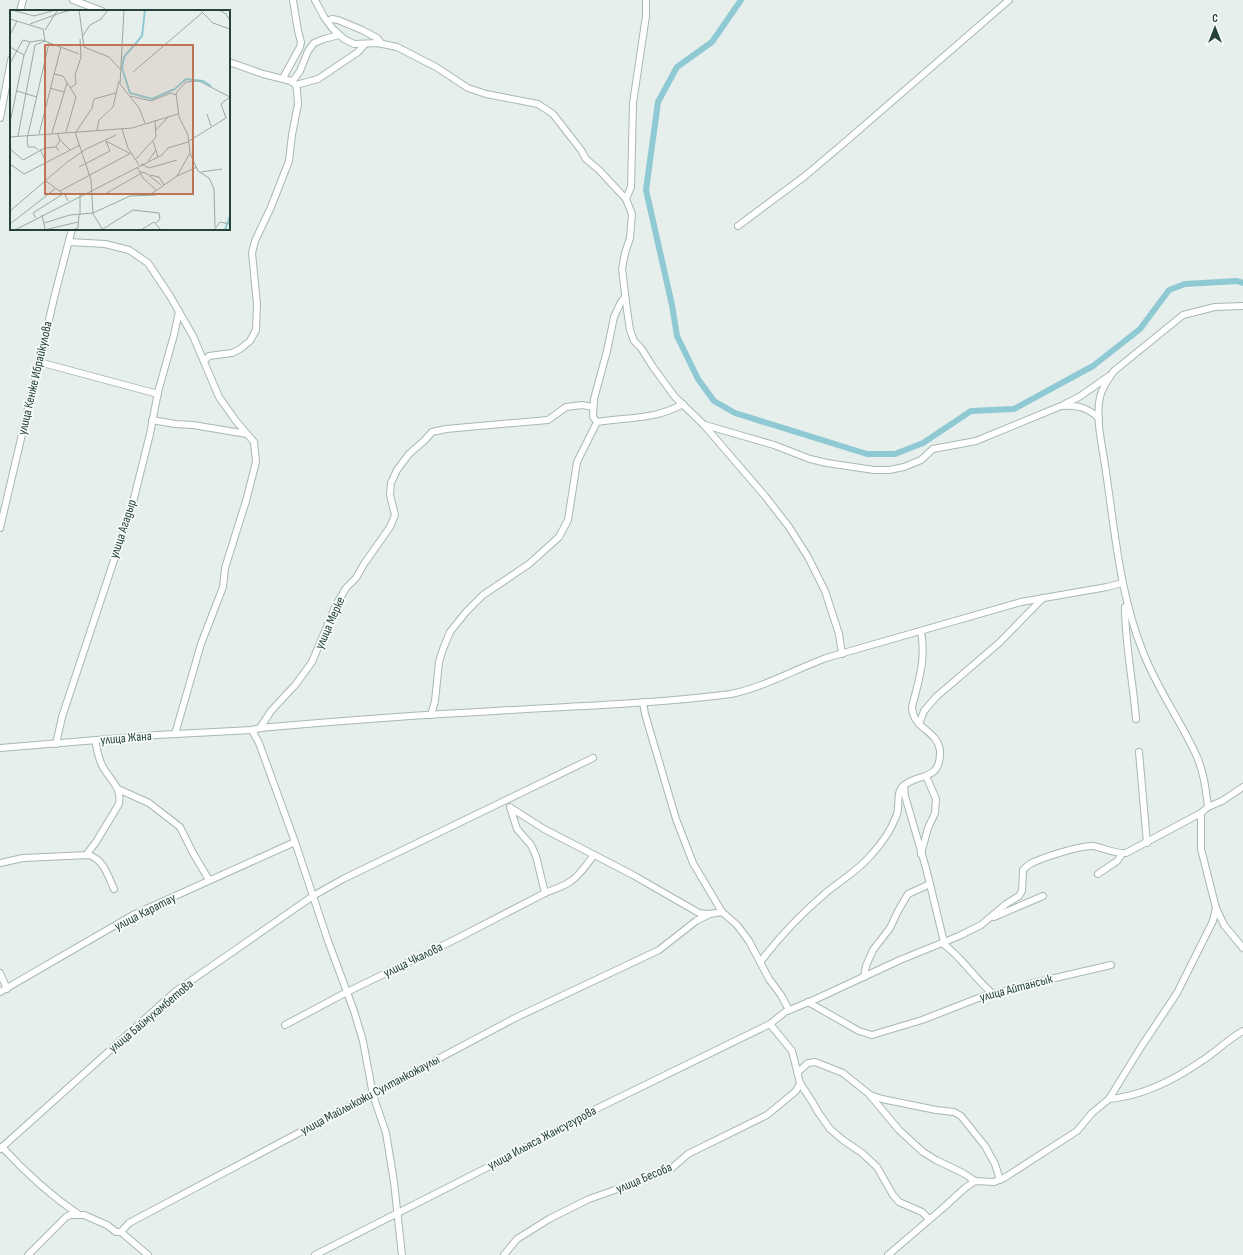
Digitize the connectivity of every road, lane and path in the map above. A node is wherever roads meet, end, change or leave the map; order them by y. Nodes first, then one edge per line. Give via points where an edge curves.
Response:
1 (23, 0) edge
2 (73, 0) edge
3 (293, 0) edge
4 (315, 0) edge
5 (646, 0) edge
6 (1009, 0) edge
7 (20, 10) edge
8 (99, 10) edge
9 (327, 21) junction
10 (339, 35) junction
11 (301, 42) junction
12 (314, 43) junction
13 (365, 44) junction
14 (382, 44) junction
15 (230, 62) edge
16 (10, 65) edge
17 (283, 78) junction
18 (294, 84) junction
19 (0, 118) edge
20 (626, 199) junction
21 (738, 226) dead end
22 (72, 230) edge
23 (69, 242) junction
24 (625, 297) junction
25 (1243, 306) edge
26 (179, 311) junction
27 (204, 361) junction
28 (39, 362) junction
29 (1111, 375) junction
30 (158, 394) junction
31 (683, 404) junction
32 (1061, 406) junction
33 (593, 408) junction
34 (1099, 418) junction
35 (152, 420) junction
36 (597, 422) junction
37 (703, 424) junction
38 (247, 434) junction
39 (0, 528) edge
40 (1122, 583) junction
41 (1126, 597) junction
42 (1044, 598) junction
43 (921, 631) junction
44 (842, 654) junction
45 (643, 702) junction
46 (431, 715) junction
47 (1136, 719) dead end
48 (919, 724) junction
49 (260, 728) junction
50 (252, 730) junction
51 (175, 734) junction
52 (94, 740) junction
53 (56, 744) junction
54 (0, 748) edge
55 (1139, 752) dead end
56 (593, 758) dead end
57 (926, 776) junction
58 (904, 786) junction
59 (1243, 787) edge
60 (118, 788) junction
61 (505, 801) junction
62 (510, 807) junction
63 (1208, 807) junction
64 (1201, 813) junction
65 (295, 842) junction
66 (1147, 843) junction
67 (922, 854) junction
68 (1122, 854) junction
69 (86, 855) junction
70 (594, 855) junction
71 (0, 863) edge
72 (1098, 874) dead end
73 (209, 880) junction
74 (930, 884) junction
75 (114, 889) dead end
76 (543, 894) junction
77 (313, 896) junction
78 (1043, 896) dead end
79 (1216, 908) junction
80 (722, 912) junction
81 (710, 914) junction
82 (987, 920) junction
83 (943, 942) junction
84 (1243, 948) edge
85 (761, 962) junction
86 (1111, 965) dead end
87 (0, 973) edge
88 (864, 977) junction
89 (7, 988) junction
90 (0, 992) edge
91 (347, 992) junction
92 (993, 994) junction
93 (808, 1002) junction
94 (789, 1010) junction
95 (286, 1024) dead end
96 (770, 1024) junction
97 (1243, 1031) edge
98 (798, 1072) junction
99 (800, 1083) junction
100 (868, 1094) junction
101 (373, 1095) junction
102 (1109, 1099) junction
103 (1, 1148) edge
104 (1000, 1180) junction
105 (975, 1181) junction
106 (398, 1213) junction
107 (78, 1214) junction
108 (929, 1219) junction
109 (121, 1232) junction
110 (28, 1255) edge
111 (148, 1255) edge
112 (315, 1255) edge
113 (402, 1255) edge
114 (504, 1255) edge
115 (888, 1255) edge

1 - 7 street
2 - 8 street
3 - 11 street
4 - 9 street
5 - 20 street via 646,16 633,103 631,187
6 - 21 street via 805,176
9 - 10 street
9 - 14 street via 338,20 362,30
10 - 12 street
10 - 13 street via 354,44
11 - 12 street
11 - 17 street
12 - 18 street
13 - 14 street
13 - 18 street via 358,52 318,79
14 - 20 street via 397,47 436,67 468,88 538,104 553,114 586,159
15 - 17 street
16 - 19 street
17 - 18 street
18 - 27 street via 298,104 289,161 252,253 256,330 250,341 240,349 232,353 209,356
20 - 24 street via 632,214 630,238 622,269
22 - 23 street, улица Кенже Ибрайкулова
23 - 26 street via 105,244 129,250 148,263
23 - 28 street, улица Кенже Ибрайкулова
24 - 31 street via 634,341 675,397
24 - 33 street via 614,318
25 - 29 street via 1214,307 1183,315
26 - 27 street
26 - 30 street, улица Агадыр
27 - 38 street via 219,397
28 - 30 street
28 - 39 street, улица Кенже Ибрайкулова
29 - 32 street
29 - 34 street via 1100,395
30 - 35 street, улица Агадыр
31 - 36 street via 652,416
31 - 37 street
32 - 34 street via 1080,406
32 - 37 street via 976,442 933,449 921,460 888,470 810,459 774,445
33 - 36 street via 593,417
33 - 49 street, улица Мерке via 572,405 566,406 548,420 432,432 409,454 391,483 390,495 395,515 390,527 338,601 312,662 270,712
34 - 40 street
35 - 38 street
35 - 53 street, улица Агадыр via 132,506 62,717
36 - 46 street via 577,462 568,520 559,537 528,564 483,595 450,632 439,662 436,701
37 - 44 street via 765,496 808,557 825,591 839,634
38 - 51 street via 254,442 256,462 225,568 223,587 201,644
40 - 41 street
40 - 42 street, улица Жана
41 - 47 street via 1126,637
41 - 63 street via 1143,652 1198,758
42 - 43 street, улица Жана via 1021,602
42 - 48 street via 998,643 936,697 924,711
43 - 44 street, улица Жана
43 - 48 street via 922,672 912,707 912,713
44 - 45 street, улица Жана via 742,692
45 - 46 street, улица Жана
45 - 80 street via 676,819 693,863
46 - 49 street, улица Жана
48 - 57 street via 937,740 940,751 935,771
49 - 50 street, улица Жана
50 - 51 street, улица Жана
50 - 65 street
51 - 52 street, улица Жана
52 - 53 street, улица Жана
52 - 60 street via 101,763
53 - 54 street, улица Жана
55 - 66 street
56 - 61 street, улица Баймухамбетова
57 - 58 street
57 - 67 street via 936,799 936,813 928,828
58 - 67 street
58 - 85 street via 898,793 895,821 872,854 810,907
59 - 63 street
60 - 69 street via 119,804
60 - 73 street via 149,803 180,827
61 - 62 street
61 - 77 street, улица Баймухамбетова
62 - 70 street via 544,829
62 - 76 street via 517,829 531,845 536,856
63 - 64 street
64 - 66 street
64 - 79 street via 1201,849
65 - 73 street, улица Каратау
65 - 77 street
66 - 68 street
67 - 74 street
68 - 72 street via 1117,861
68 - 82 street via 1085,846 1029,864 1023,870 1022,891 1019,896
69 - 71 street via 23,858
69 - 75 street via 96,858 102,864
70 - 76 street, улица Чкалова via 571,881
70 - 81 street via 699,913
73 - 89 street, улица Каратау via 133,915
74 - 83 street
74 - 88 street via 908,894 890,928 873,950
76 - 91 street, улица Чкалова
77 - 91 street
77 - 103 street, улица Баймухамбетова via 176,991
78 - 82 street
79 - 84 street via 1224,925
79 - 102 street via 1213,921 1177,993
80 - 81 street, улица Майлыкожи Султанкожаулы
80 - 85 street via 737,925
81 - 101 street, улица Майлыкожи Султанкожаулы via 696,921 659,950 515,1018
82 - 83 street, улица Ильяса Жансугурова
83 - 88 street, улица Ильяса Жансугурова
83 - 92 street
85 - 94 street
86 - 92 street, улица Айтансык
87 - 89 street
88 - 93 street, улица Ильяса Жансугурова
89 - 90 street, улица Каратау
91 - 95 street, улица Чкалова
91 - 101 street via 363,1041
92 - 93 street, улица Айтансык via 872,1035
93 - 94 street, улица Ильяса Жансугурова
94 - 96 street, улица Ильяса Жансугурова
96 - 98 street via 792,1051
96 - 106 street, улица Ильяса Жансугурова via 598,1108
97 - 102 street via 1181,1075 1123,1098
98 - 99 street
98 - 100 street via 808,1063 816,1062 843,1073
99 - 108 street via 830,1129 877,1167 899,1202 922,1212
99 - 114 street, улица Бесоба via 796,1091 767,1115 688,1154 672,1168 589,1199 549,1219 517,1239
100 - 104 street via 882,1099 954,1112 961,1116 985,1146
100 - 105 street via 899,1130 923,1152 963,1172
101 - 106 street via 386,1134
101 - 109 street, улица Майлыкожи Султанкожаулы via 129,1223
102 - 104 street via 1092,1113 1077,1131
103 - 107 street via 60,1202
104 - 105 street
105 - 108 street
106 - 112 street, улица Ильяса Жансугурова
106 - 113 street
107 - 109 street
107 - 110 street via 66,1217
108 - 115 street
109 - 111 street

